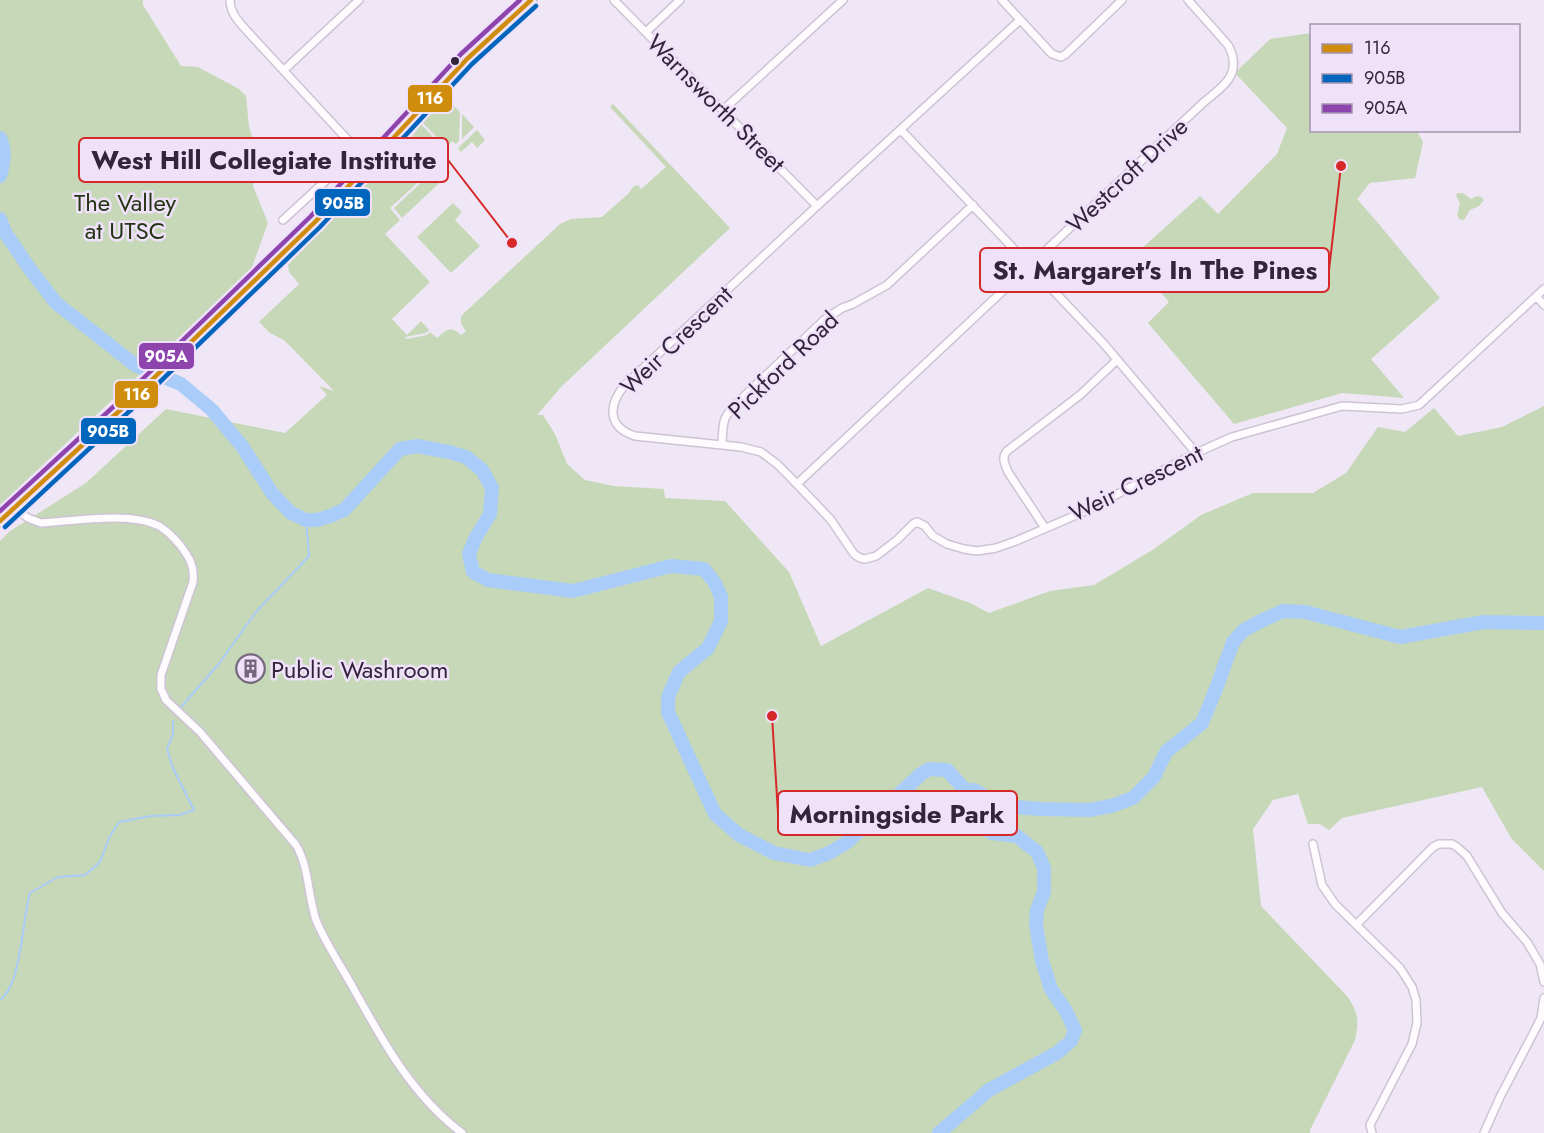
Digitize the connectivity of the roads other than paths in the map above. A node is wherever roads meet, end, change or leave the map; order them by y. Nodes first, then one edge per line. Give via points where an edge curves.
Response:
1 (230, 0) edge
2 (359, 0) edge
3 (614, 0) edge
4 (681, 0) edge
5 (843, 0) edge
6 (1002, 0) edge
7 (1122, 0) edge
8 (1188, 0) edge
9 (525, 2) edge
10 (1020, 20) junction
11 (646, 32) junction
12 (284, 70) junction
13 (723, 110) junction
14 (901, 130) junction
15 (973, 205) junction
16 (817, 206) junction
17 (283, 220) dead end
18 (1030, 267) junction
19 (1544, 289) edge
20 (1536, 296) junction
21 (1544, 305) edge
22 (1117, 360) junction
23 (722, 445) junction
24 (1196, 453) junction
25 (797, 484) junction
26 (14, 508) junction
27 (0, 521) edge
28 (1045, 528) junction
29 (1313, 844) dead end
30 (1357, 924) junction
31 (1544, 982) edge
32 (1544, 998) edge
33 (462, 1133) edge
34 (1372, 1133) edge
35 (1484, 1133) edge

1 - 12 street via 235,16
2 - 12 street
3 - 11 street, Warnsworth Street
4 - 11 street
5 - 13 street
6 - 10 street
7 - 10 street via 1061,57 1052,54
8 - 18 street, Westcroft Drive via 1232,52 1230,78
9 - 26 main road via 466,59 315,222
10 - 14 street, Weir Crescent
11 - 13 street, Warnsworth Street
12 - 17 street via 358,151
13 - 16 street, Warnsworth Street
14 - 15 street
14 - 16 street, Weir Crescent
15 - 18 street
15 - 23 street, Pickford Road via 887,285 824,320 727,412
16 - 23 street, Weir Crescent via 625,385 613,404 616,425 625,433
18 - 22 street
18 - 25 street, Westcroft Drive
19 - 20 street
20 - 21 street
20 - 24 street, Weir Crescent via 1419,405 1402,409 1342,406 1232,437
22 - 24 street
22 - 28 street via 1004,455 1008,472
23 - 25 street, Weir Crescent via 761,452
24 - 28 street, Weir Crescent
25 - 28 street, Weir Crescent via 831,520 854,554 865,559 876,556 917,522 946,544 977,551 996,548
26 - 27 main road
26 - 33 street via 41,523 122,518 149,522 167,531 184,551 192,564 193,582 161,675 163,696 200,732 296,845 321,932 385,1045 417,1089
29 - 30 street via 1322,885 1335,904
30 - 31 street via 1433,847 1452,844 1467,856 1502,913 1527,942 1540,964
30 - 34 street via 1400,968 1412,987 1417,1010 1412,1044 1370,1125
32 - 35 street via 1536,1028

